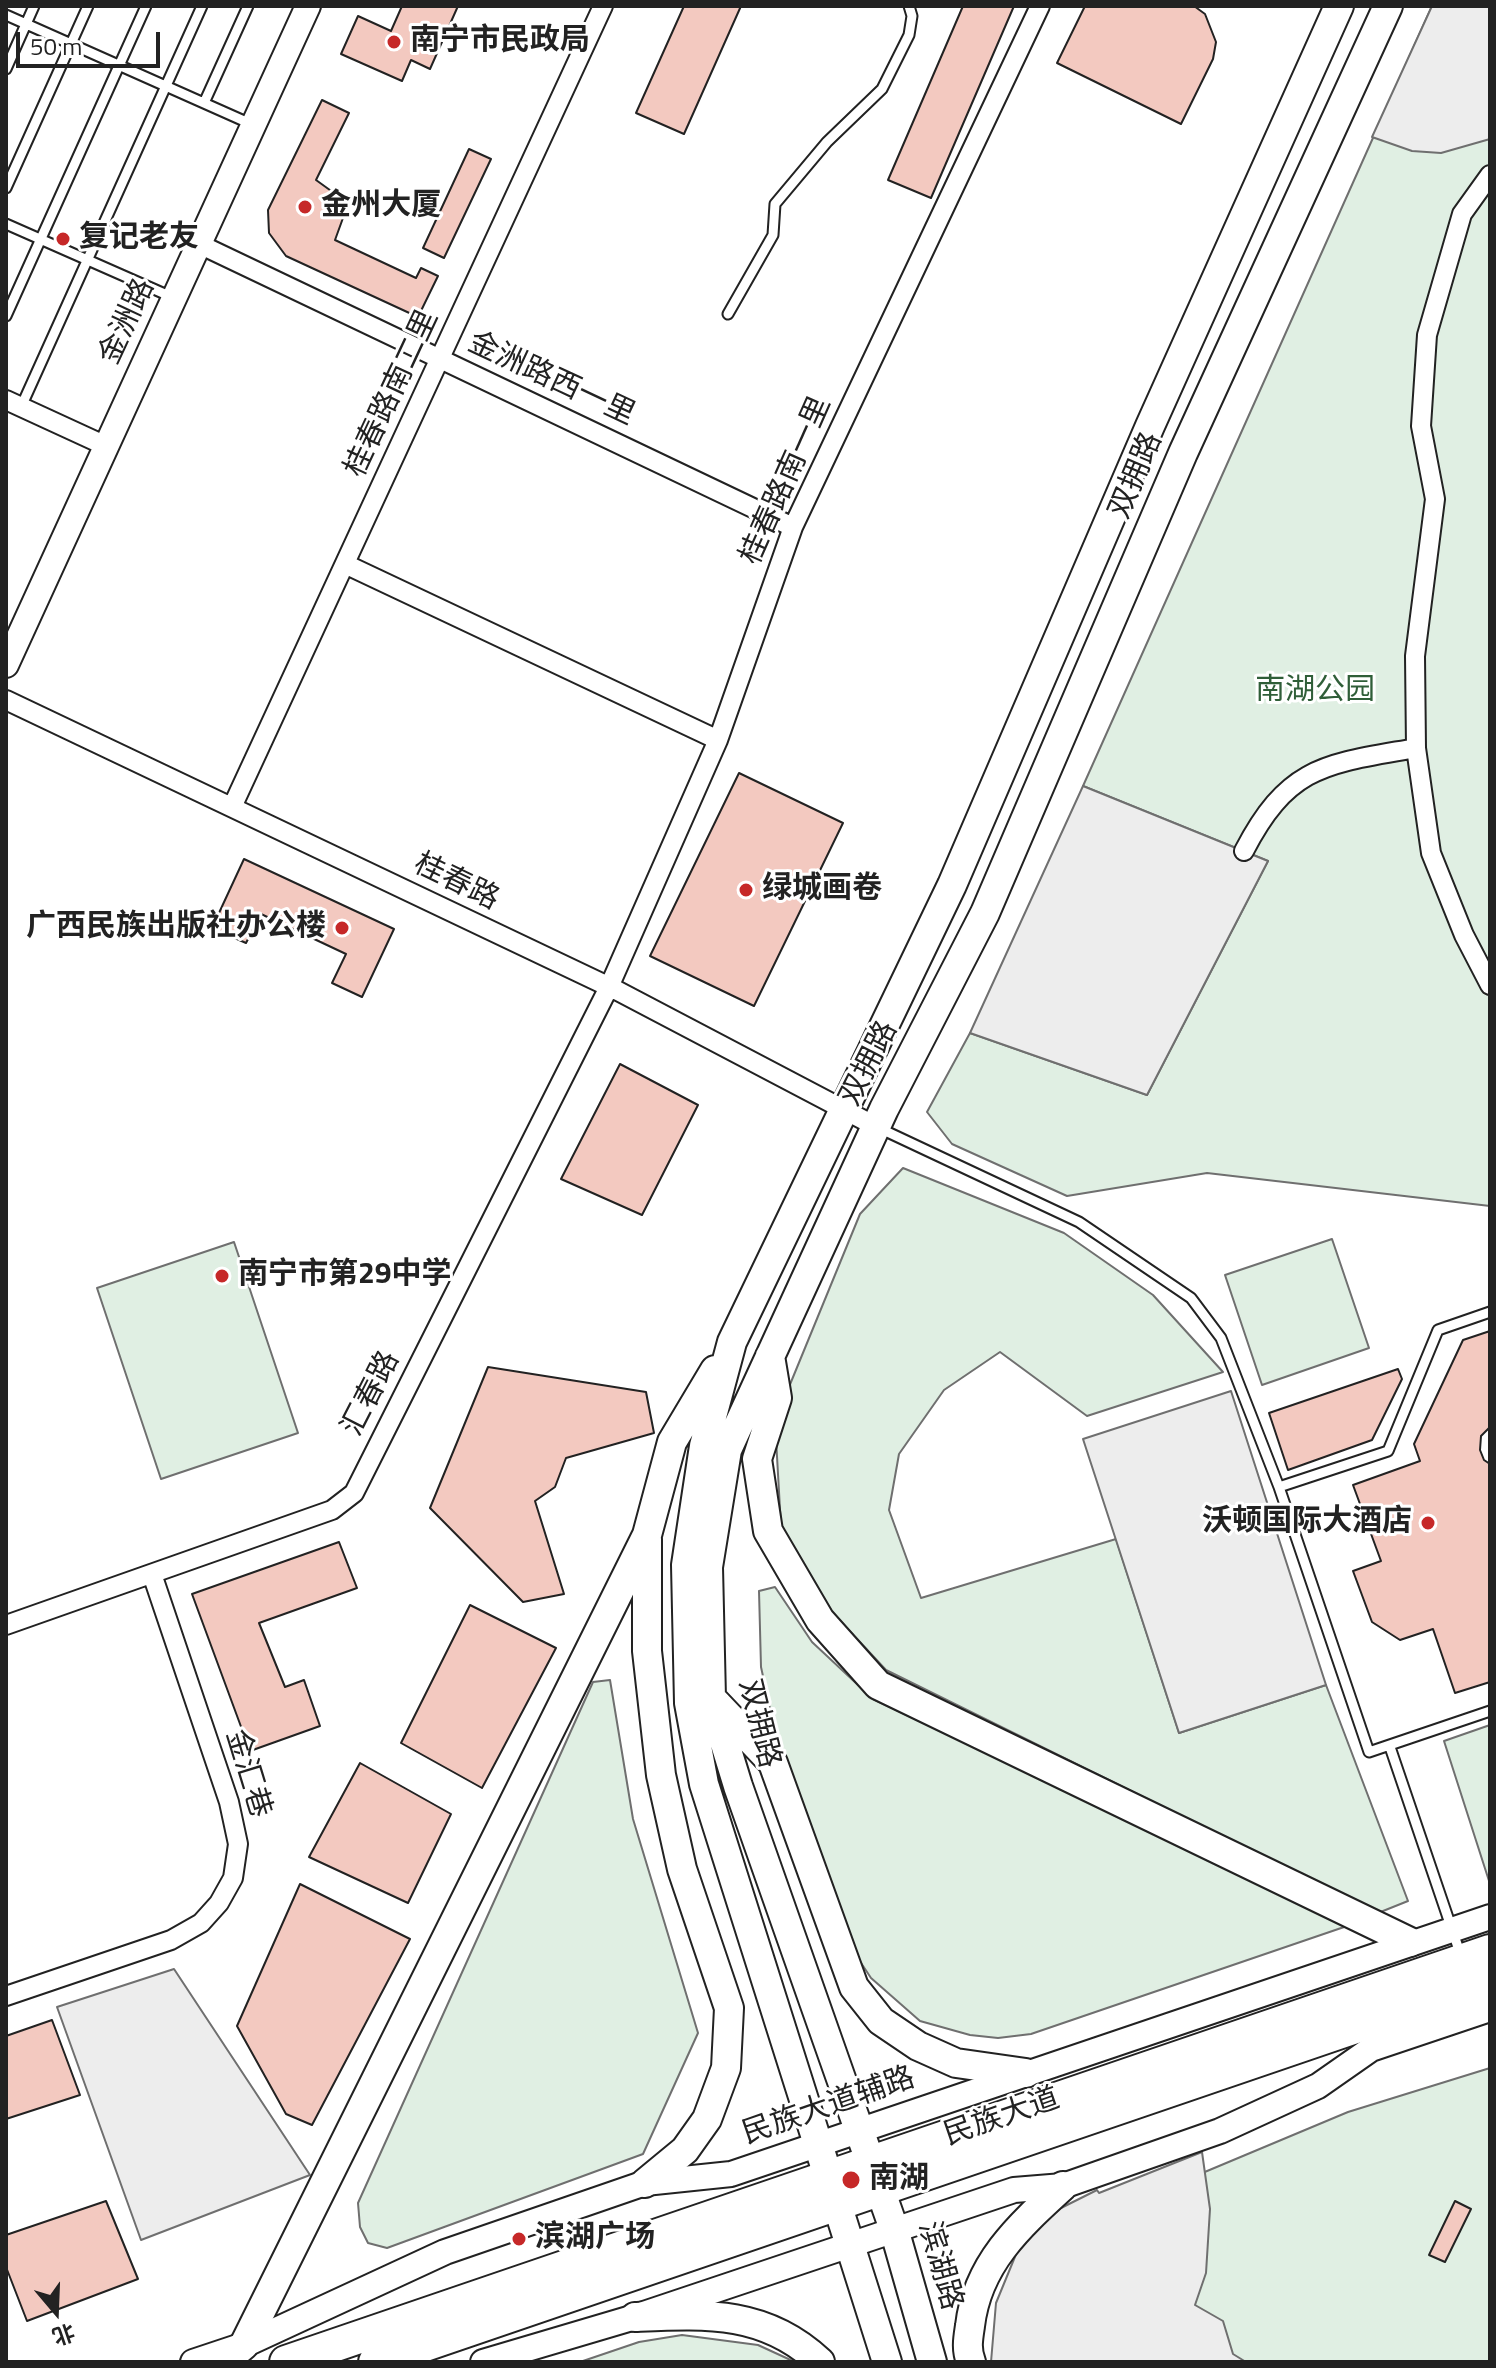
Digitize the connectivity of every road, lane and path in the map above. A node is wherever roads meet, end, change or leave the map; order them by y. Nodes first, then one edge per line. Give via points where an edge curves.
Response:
1 (34, 6) edge
2 (88, 6) edge
3 (146, 6) edge
4 (202, 6) edge
5 (248, 6) edge
6 (308, 6) edge
7 (603, 6) edge
8 (909, 6) edge
9 (1040, 6) edge
10 (1339, 6) edge
11 (1388, 6) edge
12 (6, 15) edge
13 (26, 24) junction
14 (71, 44) junction
15 (119, 65) junction
16 (6, 69) edge
17 (166, 86) junction
18 (204, 103) junction
19 (253, 125) junction
20 (1490, 175) edge
21 (6, 188) edge
22 (6, 224) edge
23 (41, 240) junction
24 (199, 244) junction
25 (87, 260) junction
26 (174, 298) junction
27 (728, 314) dead end
28 (6, 316) edge
29 (440, 358) junction
30 (13, 403) edge
31 (106, 446) junction
32 (793, 527) junction
33 (345, 564) junction
34 (6, 665) edge
35 (6, 700) edge
36 (718, 740) junction
37 (1416, 748) junction
38 (233, 805) junction
39 (1244, 851) dead end
40 (1490, 985) edge
41 (609, 987) junction
42 (842, 1107) junction
43 (877, 1127) junction
44 (1490, 1312) edge
45 (732, 1342) junction
46 (770, 1356) junction
47 (1279, 1487) junction
48 (647, 1535) junction
49 (152, 1574) junction
50 (6, 1625) edge
51 (711, 1698) junction
52 (1490, 1711) edge
53 (1390, 1747) junction
54 (1490, 1917) edge
55 (1452, 1928) junction
56 (1410, 1942) junction
57 (1476, 1956) edge
58 (1490, 1981) edge
59 (6, 1996) edge
60 (1490, 2009) edge
61 (1026, 2073) junction
62 (859, 2130) junction
63 (819, 2144) junction
64 (875, 2176) junction
65 (645, 2183) junction
66 (1063, 2186) junction
67 (833, 2190) junction
68 (894, 2229) junction
69 (850, 2243) junction
70 (635, 2317) junction
71 (234, 2353) edge
72 (193, 2362) edge
73 (286, 2362) edge
74 (375, 2362) edge
75 (483, 2362) edge
76 (820, 2362) edge
77 (887, 2362) edge
78 (932, 2362) edge
79 (971, 2362) edge

1 - 13 lane
2 - 14 lane
3 - 15 lane
4 - 17 lane
5 - 18 lane
6 - 19 street, 金洲路
7 - 29 street, 桂春路南二里
8 - 27 lane via 909,35 882,89 827,142 775,204 773,235
9 - 32 street, 桂春路南一里
10 - 42 main road, 双拥路 via 952,885
11 - 43 main road, 双拥路 via 1183,453 985,913
12 - 13 lane
13 - 14 lane
13 - 16 lane
14 - 15 lane
14 - 21 lane
15 - 17 lane
15 - 23 lane
17 - 18 lane
17 - 25 lane
18 - 19 lane
19 - 24 street, 金洲路
20 - 37 street via 1462,214 1427,335 1421,426 1435,499 1415,656
22 - 23 lane
23 - 25 lane
23 - 28 lane
24 - 26 street, 金洲路
24 - 29 street, 金洲路西一里
25 - 26 lane
25 - 30 lane
26 - 31 street, 金洲路
29 - 32 street, 金洲路西一里
29 - 33 street, 桂春路南二里
30 - 31 street
31 - 34 street, 金洲路
32 - 36 street, 桂春路南一里
33 - 36 street
33 - 38 street, 桂春路南二里
35 - 38 street, 桂春路
36 - 41 street, 桂春路南一里
37 - 39 street via 1345,759 1308,773 1276,799
37 - 40 street via 1431,853
38 - 41 street, 桂春路
41 - 42 street, 桂春路
41 - 49 street, 汇春路 via 354,1493 332,1510
42 - 43 street, 桂春路
42 - 45 main road, 双拥路
43 - 46 main road, 双拥路
43 - 47 lane via 1079,1222 1191,1298 1221,1338
44 - 47 lane via 1438,1330 1388,1451
45 - 48 main road via 672,1442
45 - 63 main road, 双拥路 via 704,1446 686,1565 689,1703 704,1784
46 - 51 main road, 双拥路 via 727,1450 708,1567
46 - 56 main road via 777,1398 757,1459 768,1531 820,1620 878,1685
47 - 53 lane via 1369,1752
48 - 65 main road via 647,1651 661,1775 682,1869 729,2008 726,2068 707,2119 685,2150
48 - 71 main road
49 - 50 street, 汇春路
49 - 59 street, 金汇巷 via 229,1802 238,1844 233,1878 201,1923 171,1940
51 - 61 main road via 773,1763 854,1987 881,2021 956,2063
51 - 62 main road, 双拥路
52 - 53 lane
53 - 55 lane
54 - 55 street, 民族大道辅路
55 - 56 street, 民族大道辅路
55 - 57 lane
56 - 61 street, 民族大道辅路
57 - 64 highway, 民族大道
58 - 64 highway, 民族大道
60 - 66 street via 1371,2049 1318,2086 1220,2131
61 - 62 street, 民族大道辅路
62 - 63 street, 民族大道辅路
62 - 64 main road, 双拥路
63 - 65 street, 民族大道辅路 via 731,2174
63 - 67 main road, 双拥路
64 - 67 highway, 民族大道
64 - 68 main road, 滨湖路
65 - 71 street, 民族大道辅路 via 445,2252
66 - 68 street via 1014,2190
66 - 79 main road via 991,2260 972,2307 967,2351
67 - 69 main road
67 - 73 highway, 民族大道
67 - 74 highway, 民族大道
68 - 69 street
68 - 78 main road, 滨湖路
69 - 70 street
69 - 77 main road
70 - 75 street
70 - 76 main road via 707,2314 749,2320 806,2349
71 - 72 street, 民族大道辅路

